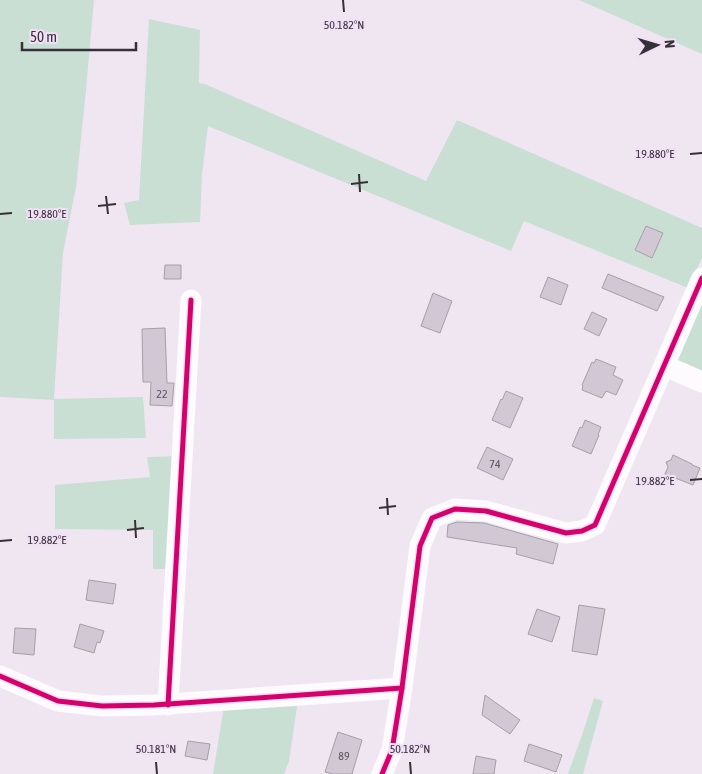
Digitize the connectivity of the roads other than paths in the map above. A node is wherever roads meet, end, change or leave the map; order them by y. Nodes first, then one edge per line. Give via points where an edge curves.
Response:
1 (702, 278) edge
2 (191, 300) dead end
3 (665, 366) junction
4 (702, 382) edge
5 (0, 676) edge
6 (402, 688) junction
7 (168, 705) junction
8 (382, 774) edge

1 - 3 street
2 - 7 street
3 - 4 street
3 - 6 street via 595,525 566,534 486,511 455,509 432,518 420,546
5 - 7 street via 58,701 102,706
6 - 7 street
6 - 8 street via 392,750

